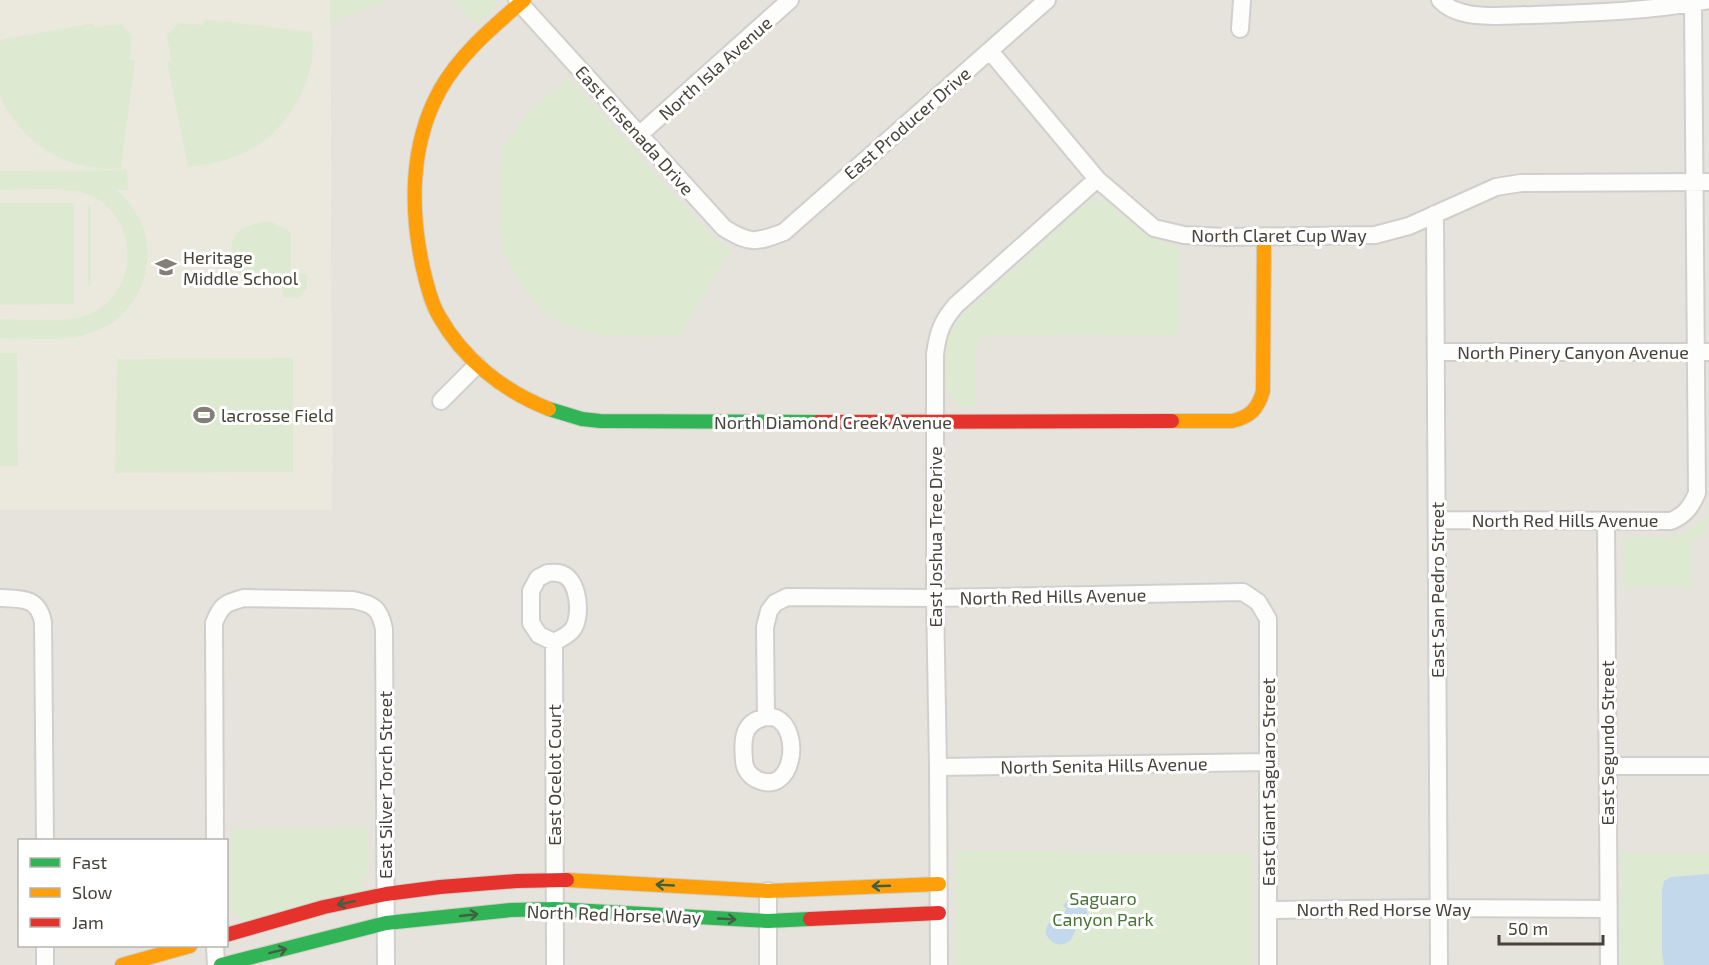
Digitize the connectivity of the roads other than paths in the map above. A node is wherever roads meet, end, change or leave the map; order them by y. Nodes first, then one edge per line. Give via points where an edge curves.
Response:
1 (790, 0) edge
2 (1047, 0) edge
3 (1242, 0) edge
4 (520, 1) edge
5 (1701, 1) edge
6 (1442, 2) edge
7 (1240, 29) dead end
8 (990, 51) junction
9 (639, 135) junction
10 (1097, 179) junction
11 (1702, 182) edge
12 (1436, 214) junction
13 (1264, 237) junction
14 (763, 240) joint
15 (1436, 352) junction
16 (1702, 352) edge
17 (477, 365) junction
18 (441, 401) dead end
19 (935, 422) junction
20 (1437, 519) junction
21 (1606, 521) junction
22 (0, 598) edge
23 (935, 598) junction
24 (1257, 602) joint
25 (554, 642) dead end
26 (766, 717) dead end
27 (1269, 762) junction
28 (1608, 766) junction
29 (1709, 766) edge
30 (938, 767) junction
31 (45, 839) edge
32 (215, 839) edge
33 (555, 879) junction
34 (939, 884) junction
35 (768, 891) junction
36 (386, 894) junction
37 (1438, 908) junction
38 (555, 909) junction
39 (1608, 909) junction
40 (1268, 910) junction
41 (939, 913) junction
42 (768, 921) junction
43 (386, 923) junction
44 (228, 934) edge
45 (45, 947) edge
46 (183, 947) edge
47 (215, 947) edge
48 (45, 965) edge
49 (122, 965) edge
50 (216, 965) edge
51 (221, 965) edge
52 (386, 965) edge
53 (555, 965) edge
54 (768, 965) edge
55 (939, 965) edge
56 (1268, 965) edge
57 (1439, 965) edge
58 (1609, 965) edge

1 - 9 street, North Isla Avenue
2 - 8 street, East Producer Drive
3 - 7 street
4 - 9 street, East Ensenada Drive
4 - 17 street, North Diamond Creek Avenue via 454,69 434,100 419,144 415,234 430,295 456,342
5 - 6 street via 1600,13 1489,16 1469,15
5 - 11 street
8 - 10 street, North Claret Cup Way
8 - 14 street, East Producer Drive via 784,232
9 - 14 street, East Ensenada Drive via 724,228 743,240
10 - 13 street, North Claret Cup Way via 1154,228 1184,235
10 - 19 street, East Joshua Tree Drive via 947,315 935,354
11 - 12 street, North Claret Cup Way via 1521,183 1496,187
11 - 16 street
12 - 13 street, North Claret Cup Way via 1375,235
12 - 15 street, East San Pedro Street
13 - 19 street, North Diamond Creek Avenue via 1263,391 1260,403 1243,420
15 - 16 street, North Pinery Canyon Avenue
15 - 20 street, East San Pedro Street
16 - 21 street, North Red Hills Avenue via 1696,493 1689,510 1671,521
17 - 18 street
17 - 19 street, North Diamond Creek Avenue via 502,386 526,399 583,420
19 - 23 street, East Joshua Tree Drive
20 - 21 street, North Red Hills Avenue
20 - 37 street, East San Pedro Street
21 - 28 street, East Segundo Street
22 - 31 street via 27,601 41,612 44,622
23 - 24 street, North Red Hills Avenue via 1243,592
23 - 26 street, North Red Hills Avenue via 787,597 775,603 765,627
23 - 30 street, East Joshua Tree Drive
24 - 27 street, East Giant Saguaro Street via 1268,619
25 - 33 street, East Ocelot Court
27 - 30 street, North Senita Hills Avenue
27 - 40 street, East Giant Saguaro Street
28 - 29 street
28 - 39 street, East Segundo Street
30 - 34 street, East Joshua Tree Drive
32 - 36 street, East Silver Torch Street via 214,623 219,610 228,602 244,598 366,602 382,615 384,629
35 -> 33 street, North Red Horse Way
33 - 36 street, North Red Horse Way
33 - 38 street, East Ocelot Court
34 -> 35 street, North Red Horse Way
34 - 41 street, East Joshua Tree Drive
35 - 42 street
36 - 43 street, East Silver Torch Street
36 -> 44 street, North Red Horse Way
37 - 39 street, North Red Horse Way
37 - 40 street, North Red Horse Way
37 - 57 street, East San Pedro Street
38 -> 42 street, North Red Horse Way
43 -> 38 street, North Red Horse Way
38 - 53 street, East Ocelot Court
39 - 58 street, East Segundo Street
40 - 56 street, East Giant Saguaro Street
41 - 42 street, North Red Horse Way
41 - 55 street, East Joshua Tree Drive
42 - 54 street
51 -> 43 street, North Red Horse Way
43 - 52 street, East Silver Torch Street
45 - 48 street
46 - 49 street
47 - 50 street

